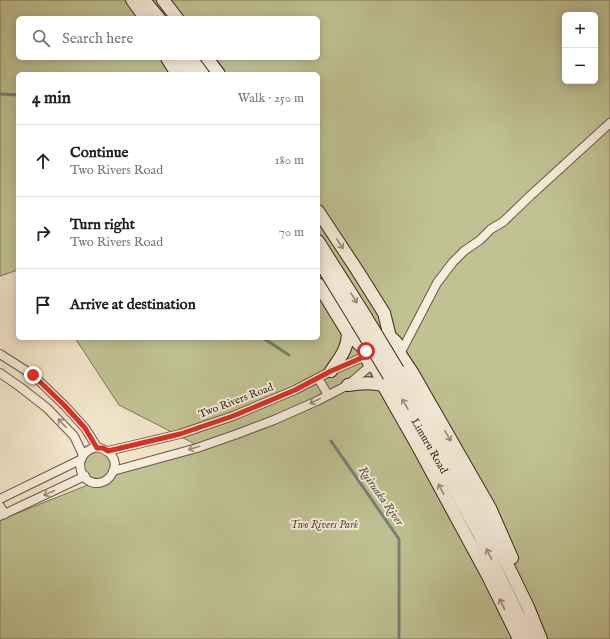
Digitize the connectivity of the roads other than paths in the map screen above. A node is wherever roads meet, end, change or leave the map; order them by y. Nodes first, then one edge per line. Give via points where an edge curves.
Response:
1 (132, 0) edge
2 (144, 0) edge
3 (163, 0) edge
4 (144, 16) edge
5 (157, 16) edge
6 (175, 16) edge
7 (168, 60) edge
8 (180, 60) edge
9 (192, 60) edge
10 (208, 60) edge
11 (176, 72) edge
12 (189, 72) edge
13 (202, 72) edge
14 (218, 72) edge
15 (610, 123) edge
16 (320, 214) edge
17 (320, 245) edge
18 (320, 262) edge
19 (320, 287) edge
20 (361, 320) junction
21 (348, 333) junction
22 (390, 337) junction
23 (0, 354) edge
24 (400, 354) junction
25 (370, 360) junction
26 (331, 371) junction
27 (0, 373) edge
28 (390, 377) junction
29 (318, 378) junction
30 (348, 385) junction
31 (328, 395) junction
32 (97, 448) junction
33 (108, 451) junction
34 (82, 458) junction
35 (113, 471) junction
36 (84, 476) junction
37 (0, 499) edge
38 (0, 506) edge
39 (2, 515) edge
40 (528, 607) junction
41 (519, 639) edge
42 (530, 639) edge
43 (541, 639) edge

1 - 4 main road
2 - 5 main road
3 - 6 main road
7 - 11 main road
8 - 12 main road
9 - 13 main road
10 - 14 main road
15 - 24 street via 503,222 452,262 437,283
16 -> 22 main road via 384,313
17 -> 20 main road, Limuru Road
18 - 20 main road, Limuru Road
19 - 21 main road, Limuru Road
20 - 28 main road, Limuru Road, bridge
21 - 25 main road, Limuru Road
21 - 26 main road via 344,352
22 - 24 main road, Limuru Road via 398,344
22 - 25 main road via 380,336 370,341
23 - 32 street via 33,375 65,406 85,428
24 - 25 main road via 396,364 387,369 381,370
24 -> 40 main road, Limuru Road via 490,508 518,574
25 - 26 street, Two Rivers Road
25 - 28 main road, Limuru Road
25 - 30 street
26 - 29 street, Two Rivers Road
34 -> 27 street via 74,436 47,408
28 - 30 main road via 375,383
28 - 40 main road, Limuru Road via 478,510
41 -> 28 main road, Limuru Road via 419,449
42 -> 28 main road, Limuru Road via 478,532
29 - 31 street
29 - 33 street, Two Rivers Road via 233,416 180,434
30 - 31 street
31 -> 35 street via 274,420 198,448
32 - 33 street
32 - 34 street via 87,451
33 - 35 street via 114,460
34 - 36 street via 80,466
34 - 37 street
35 - 36 street via 107,480 102,482 95,483
36 -> 39 street
38 - 39 street
40 - 43 main road, Limuru Road

